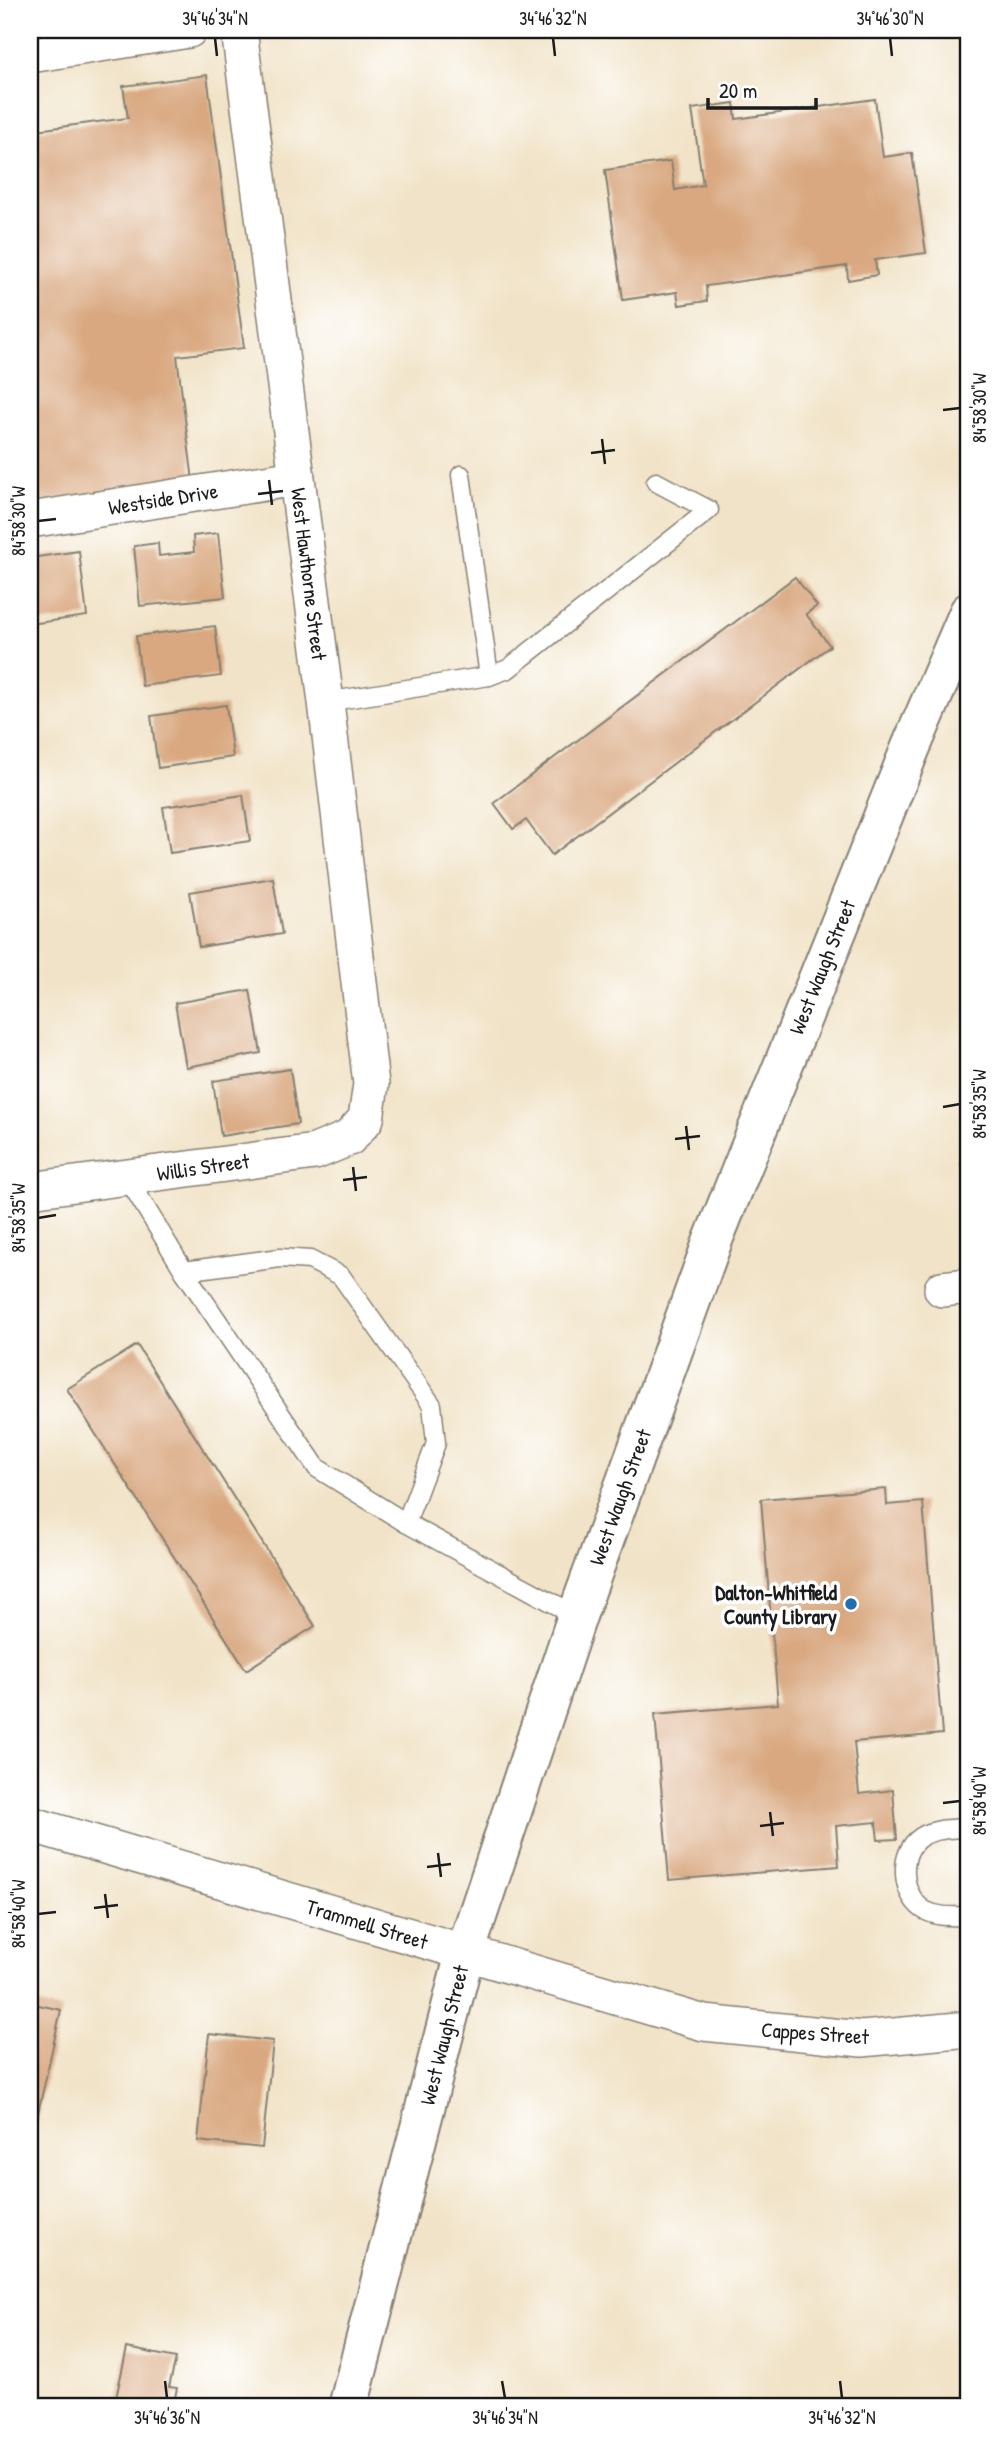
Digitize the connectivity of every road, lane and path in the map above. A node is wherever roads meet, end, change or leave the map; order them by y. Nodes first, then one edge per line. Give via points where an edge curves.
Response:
1 (189, 30) edge
2 (239, 30) edge
3 (30, 55) edge
4 (461, 475) dead end
5 (296, 478) junction
6 (656, 482) dead end
7 (30, 520) edge
8 (969, 612) edge
9 (489, 676) junction
10 (326, 702) junction
11 (366, 1119) joint
12 (127, 1177) junction
13 (30, 1190) edge
14 (184, 1271) junction
15 (406, 1523) junction
16 (577, 1616) junction
17 (30, 1824) edge
18 (969, 1828) edge
19 (969, 1916) edge
20 (465, 1953) junction
21 (704, 2024) joint
22 (969, 2029) edge
23 (348, 2407) edge

1 - 3 street
2 - 5 street, West Hawthorne Street
4 - 9 lane
5 - 7 street, Westside Drive
5 - 10 street, West Hawthorne Street
6 - 9 lane via 709,510 508,669
8 - 16 street, West Waugh Street via 713,1240
9 - 10 lane
10 - 11 street, West Hawthorne Street via 371,1084
11 - 12 street, Willis Street via 349,1138 315,1152
12 - 13 street, Willis Street
12 - 14 lane
14 - 15 lane via 317,1468
14 - 15 lane via 280,1258 310,1260 341,1276 432,1405 436,1443
15 - 16 lane
16 - 20 street, West Waugh Street
17 - 20 street, Trammell Street
18 - 19 lane via 939,1830 918,1839 905,1864 911,1897 925,1910 945,1917
20 - 21 street, Trammell Street
20 - 23 street, West Waugh Street
21 - 22 street, Cappes Street via 862,2039

